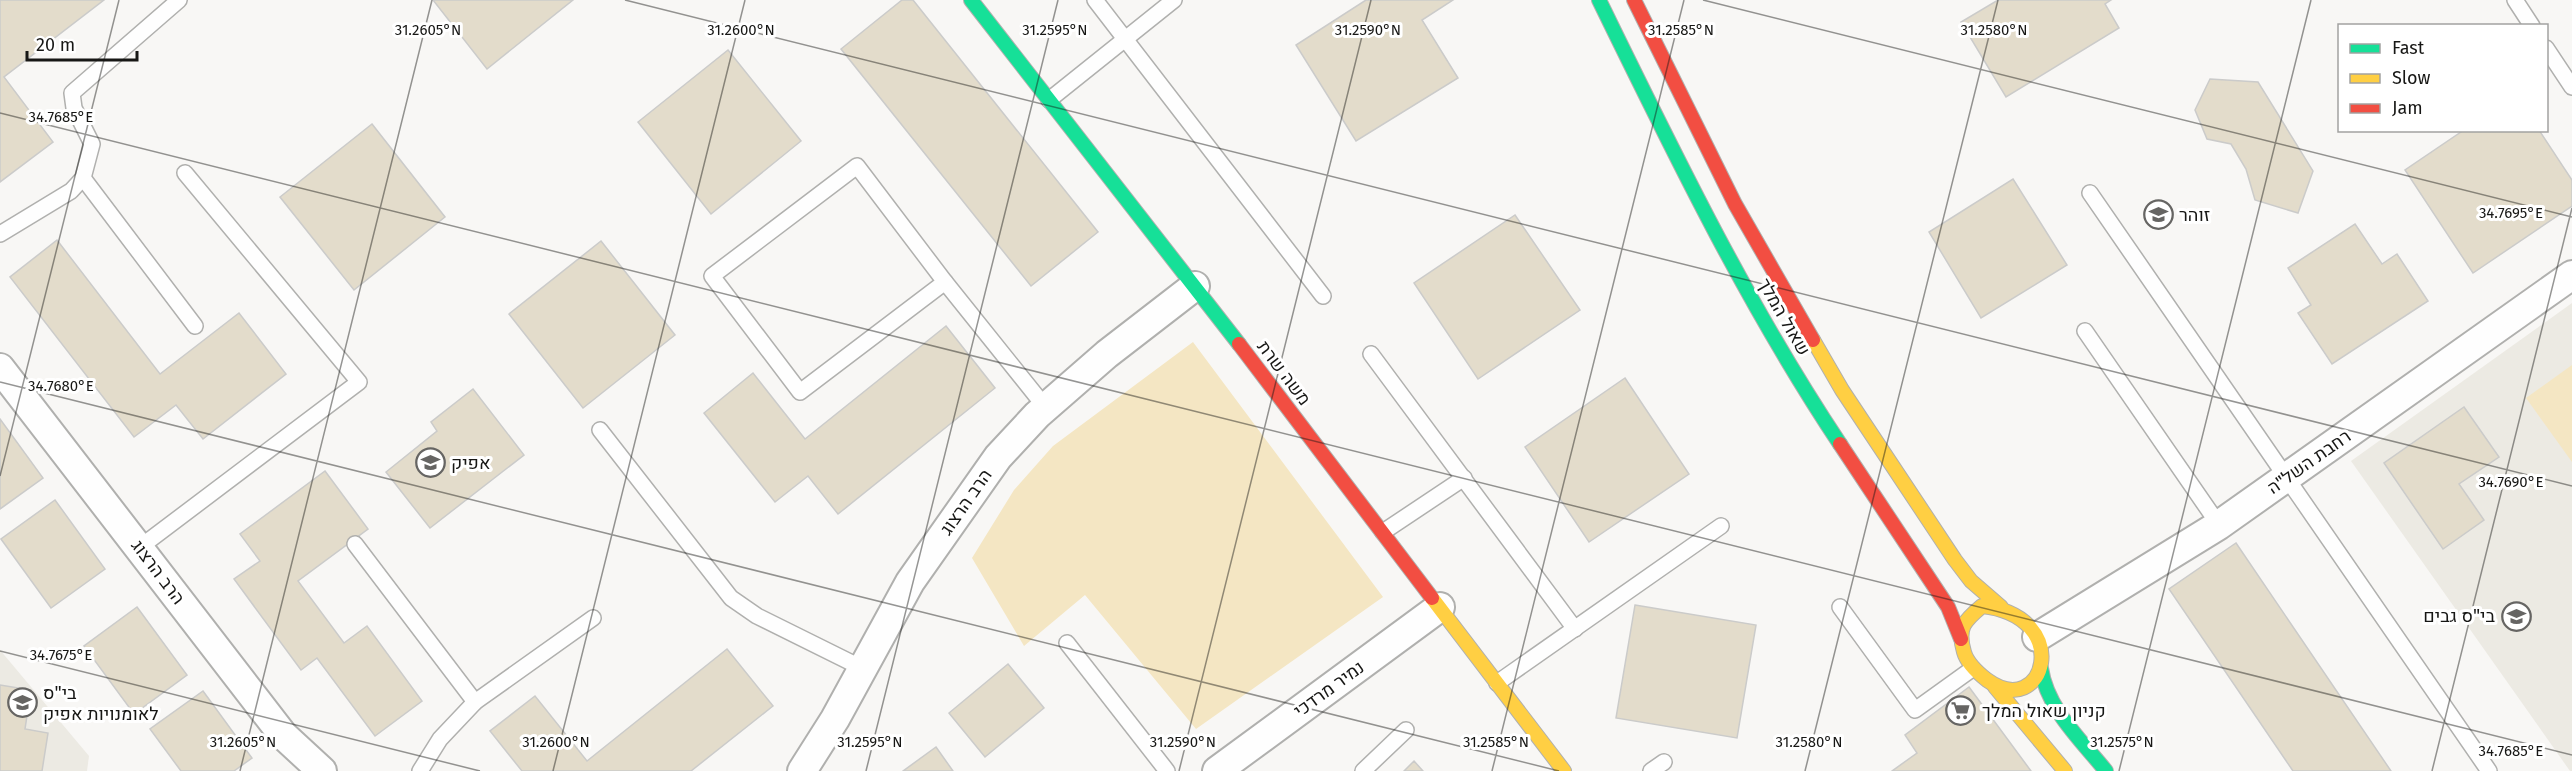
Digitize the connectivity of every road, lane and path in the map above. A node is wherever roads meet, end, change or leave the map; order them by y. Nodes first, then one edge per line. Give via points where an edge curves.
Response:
1 (179, 0) edge
2 (971, 0) edge
3 (1095, 0) edge
4 (1174, 0) edge
5 (1599, 0) edge
6 (1634, 0) edge
7 (2515, 0) edge
8 (2531, 24) edge
9 (1125, 39) junction
10 (2548, 50) edge
11 (2572, 87) edge
12 (1049, 100) junction
13 (184, 173) dead end
14 (82, 178) junction
15 (2090, 193) dead end
16 (0, 234) edge
17 (2572, 275) edge
18 (945, 282) junction
19 (1195, 286) junction
20 (1323, 296) dead end
21 (195, 326) dead end
22 (2085, 331) dead end
23 (1371, 354) dead end
24 (0, 368) edge
25 (1046, 408) junction
26 (600, 430) dead end
27 (2286, 477) junction
28 (1464, 478) junction
29 (2218, 525) junction
30 (1721, 526) dead end
31 (1383, 532) junction
32 (355, 544) dead end
33 (139, 548) junction
34 (1440, 607) junction
35 (1840, 607) dead end
36 (2001, 608) junction
37 (593, 618) dead end
38 (1575, 629) junction
39 (2037, 637) junction
40 (1961, 639) junction
41 (1067, 644) dead end
42 (862, 668) junction
43 (2041, 668) junction
44 (1972, 669) junction
45 (1497, 683) junction
46 (1995, 687) junction
47 (475, 702) junction
48 (1406, 730) dead end
49 (322, 771) edge
50 (420, 771) edge
51 (802, 771) edge
52 (1167, 771) edge
53 (1217, 771) edge
54 (1363, 771) edge
55 (1564, 771) edge
56 (2065, 771) edge
57 (2106, 771) edge
58 (2489, 771) edge

1 - 14 lane via 72,93 74,108 92,144
2 - 12 street, משה שרת
3 - 9 lane
4 - 9 lane
5 - 40 street, שאול המלך via 1707,219 1812,402 1948,607
6 - 36 street, שאול המלך via 1735,204 1842,390 1954,560
7 - 8 lane
9 - 12 lane
9 - 20 lane
10 - 11 lane
12 - 19 street, משה שרת
13 - 33 lane via 358,382
14 - 16 lane via 71,191
14 - 21 lane
15 - 27 lane
17 - 27 street, רחבת השל"ה
18 - 18 lane via 857,166 712,276 800,392
18 - 25 lane
19 - 25 street, הרב הרצוג via 1107,354
19 - 31 street, משה שרת
22 - 29 lane
23 - 28 lane
24 - 33 street, הרב הרצוג
25 - 42 street, הרב הרצוג via 998,457 945,530 910,582
26 - 42 lane via 731,598 757,616
27 - 29 street, רחבת השל"ה
27 - 58 lane
28 - 31 lane
28 - 38 lane
29 - 39 street, רחבת השל"ה
30 - 38 lane
31 - 34 street, משה שרת
32 - 47 lane
33 - 49 street, הרב הרצוג via 283,735
34 - 45 street, משה שרת
34 - 53 street, נמיר מרדכי
35 - 44 lane via 1915,710
36 - 39 street via 2023,620
36 - 40 street via 1982,606 1975,610 1965,622
37 - 47 lane
38 - 45 lane
39 - 43 street via 2042,648
40 - 44 street via 1964,656
41 - 52 lane
42 - 51 street, הרב הרצוג
43 - 46 street via 2037,678 2024,688
43 - 57 street via 2040,680 2051,702
44 - 46 street
45 - 55 street, משה שרת
46 - 56 street
47 - 50 lane via 440,739
48 - 54 lane

